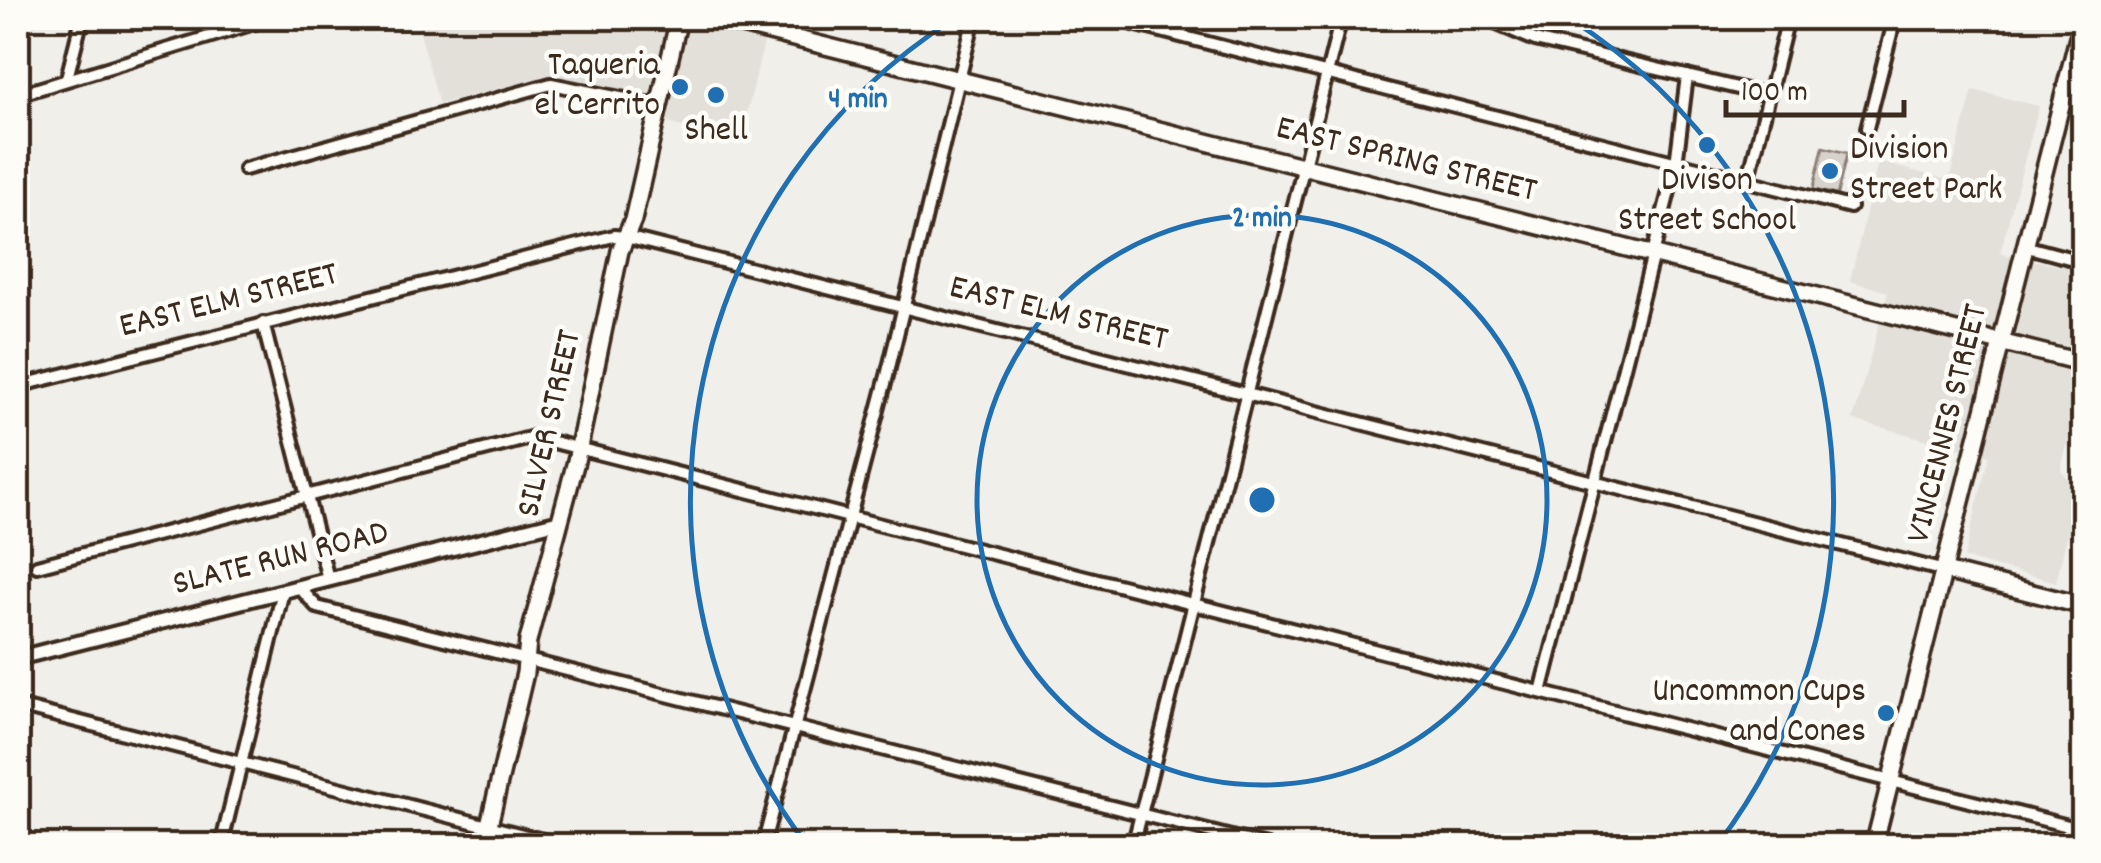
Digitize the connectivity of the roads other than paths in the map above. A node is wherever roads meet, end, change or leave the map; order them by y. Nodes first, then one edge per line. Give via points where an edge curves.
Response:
1 (82, 18) edge
2 (271, 18) edge
3 (679, 18) edge
4 (714, 18) edge
5 (974, 18) edge
6 (1110, 18) edge
7 (1341, 18) edge
8 (1482, 18) edge
9 (1788, 18) edge
10 (1895, 18) edge
11 (2082, 18) edge
12 (2078, 66) edge
13 (1329, 72) junction
14 (1687, 76) junction
15 (67, 78) junction
16 (958, 80) junction
17 (18, 95) edge
18 (1767, 95) junction
19 (660, 106) junction
20 (1867, 128) dead end
21 (1676, 164) junction
22 (1306, 167) junction
23 (245, 169) dead end
24 (1748, 182) junction
25 (1850, 207) dead end
26 (626, 237) junction
27 (2024, 246) junction
28 (1654, 255) junction
29 (2084, 262) edge
30 (903, 307) junction
31 (264, 324) junction
32 (2000, 342) junction
33 (2084, 363) edge
34 (18, 386) edge
35 (1248, 394) junction
36 (578, 448) junction
37 (1593, 481) junction
38 (306, 495) junction
39 (851, 518) junction
40 (560, 522) junction
41 (37, 566) dead end
42 (1944, 570) junction
43 (328, 579) junction
44 (299, 587) junction
45 (282, 591) junction
46 (1194, 604) junction
47 (2084, 606) edge
48 (18, 658) edge
49 (526, 659) junction
50 (1541, 692) junction
51 (18, 706) edge
52 (794, 725) junction
53 (242, 763) junction
54 (1890, 782) junction
55 (1143, 812) junction
56 (489, 826) junction
57 (2084, 830) edge
58 (221, 846) edge
59 (484, 846) edge
60 (566, 846) edge
61 (763, 846) edge
62 (1133, 846) edge
63 (1267, 846) edge
64 (1874, 846) edge

1 - 15 street
2 - 15 street
3 - 19 main road, SILVER STREET
4 - 16 main road, EAST SPRING STREET
5 - 16 street
6 - 13 street
7 - 13 street
8 - 14 street via 1535,40
9 - 18 street
10 - 20 street
11 - 12 main road, VINCENNES STREET
12 - 27 main road, VINCENNES STREET
13 - 21 street
13 - 22 street
14 - 18 street
14 - 21 street
15 - 17 street
16 - 22 main road, EAST SPRING STREET
16 - 30 street
18 - 24 street
19 - 23 street via 552,84
19 - 26 main road, SILVER STREET
21 - 24 street
21 - 28 street
22 - 28 main road, EAST SPRING STREET
22 - 35 street
24 - 25 street
26 - 30 street, EAST ELM STREET
26 - 31 street, EAST ELM STREET
26 - 36 main road, SILVER STREET
27 - 29 street
27 - 32 main road, VINCENNES STREET
28 - 32 main road, EAST SPRING STREET
28 - 37 street
30 - 35 street, EAST ELM STREET
30 - 39 street
31 - 34 street, EAST ELM STREET
31 - 38 street
32 - 33 main road, EAST SPRING STREET
32 - 42 main road, VINCENNES STREET
35 - 37 street, EAST ELM STREET
35 - 46 street
36 - 38 street via 534,437
36 - 39 street
36 - 40 main road, SILVER STREET
37 - 42 street, EAST ELM STREET
37 - 50 street
38 - 41 street
38 - 43 street
39 - 46 street
39 - 52 street
40 - 43 street, SLATE RUN ROAD
40 - 49 main road, SILVER STREET
42 - 47 main road, EAST ELM STREET
42 - 54 main road, VINCENNES STREET
43 - 44 street, SLATE RUN ROAD
44 - 45 street, SLATE RUN ROAD
44 - 49 street via 318,607
45 - 48 street, SLATE RUN ROAD
45 - 53 street
46 - 50 street
46 - 55 street
49 - 52 street
49 - 56 main road, SILVER STREET
50 - 54 street
51 - 53 street
52 - 55 street
52 - 61 street
53 - 56 street
53 - 58 street
54 - 57 street
54 - 64 main road, VINCENNES STREET
55 - 62 street
55 - 63 street
56 - 59 main road, SILVER STREET
56 - 60 street

